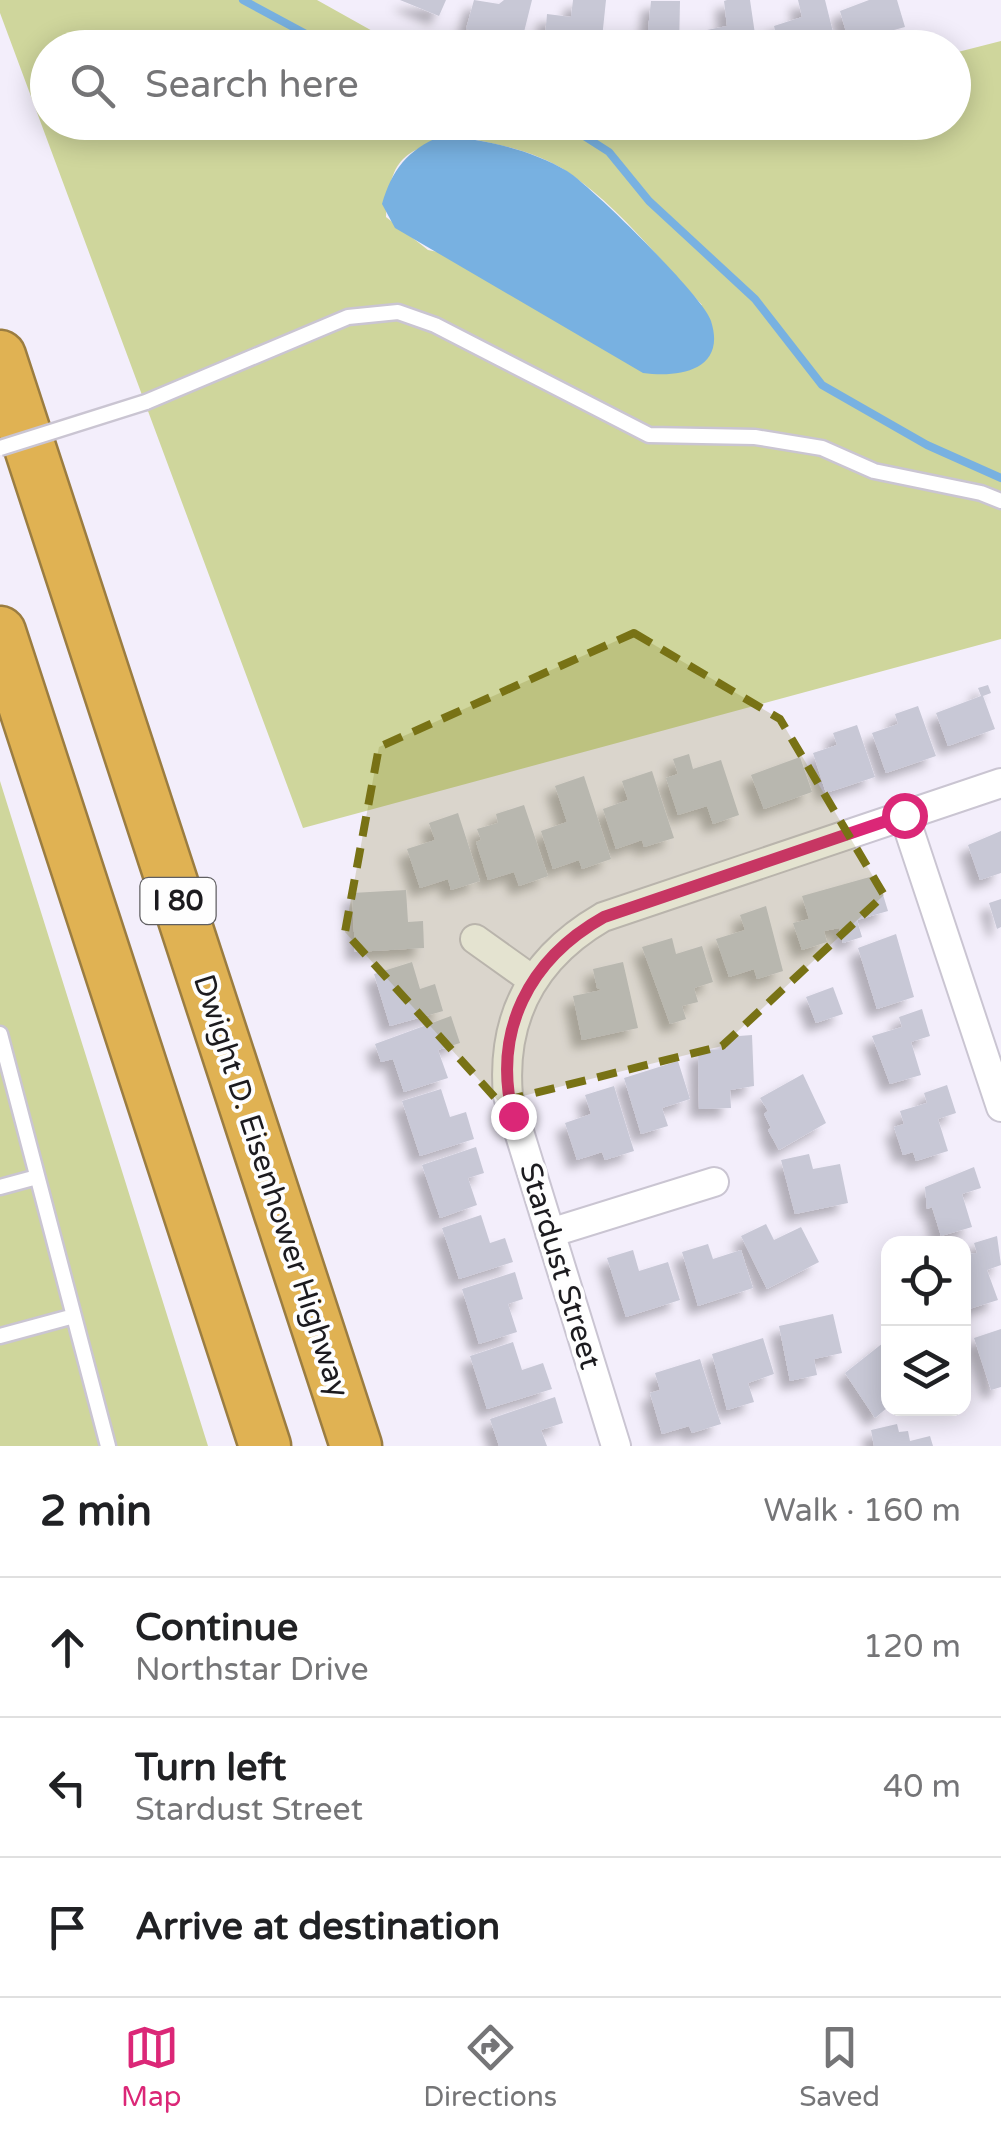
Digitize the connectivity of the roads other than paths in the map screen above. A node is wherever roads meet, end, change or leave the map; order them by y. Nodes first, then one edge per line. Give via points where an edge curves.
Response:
1 (0, 356) edge
2 (0, 448) edge
3 (1001, 502) edge
4 (0, 632) edge
5 (1001, 782) edge
6 (904, 815) junction
7 (475, 939) dead end
8 (531, 979) junction
9 (0, 1036) edge
10 (1001, 1107) edge
11 (38, 1177) junction
12 (714, 1182) dead end
13 (0, 1187) edge
14 (550, 1233) junction
15 (74, 1316) junction
16 (0, 1336) edge
17 (108, 1446) edge
18 (264, 1446) edge
19 (356, 1446) edge
20 (616, 1446) edge

1 - 19 highway, Dwight D. Eisenhower Highway / I 80
2 - 3 lane, bridge via 146,402 348,317 398,312 436,325 649,435 755,437 822,448 874,471
4 - 18 highway, I 80
5 - 6 street
6 - 8 street via 604,917 575,933
6 - 10 street
7 - 8 street
8 - 14 street, Stardust Street via 517,1007 506,1066 513,1116
9 - 11 lane
11 - 13 lane
11 - 15 lane
12 - 14 street
14 - 20 street, Stardust Street
15 - 16 lane
15 - 17 lane

